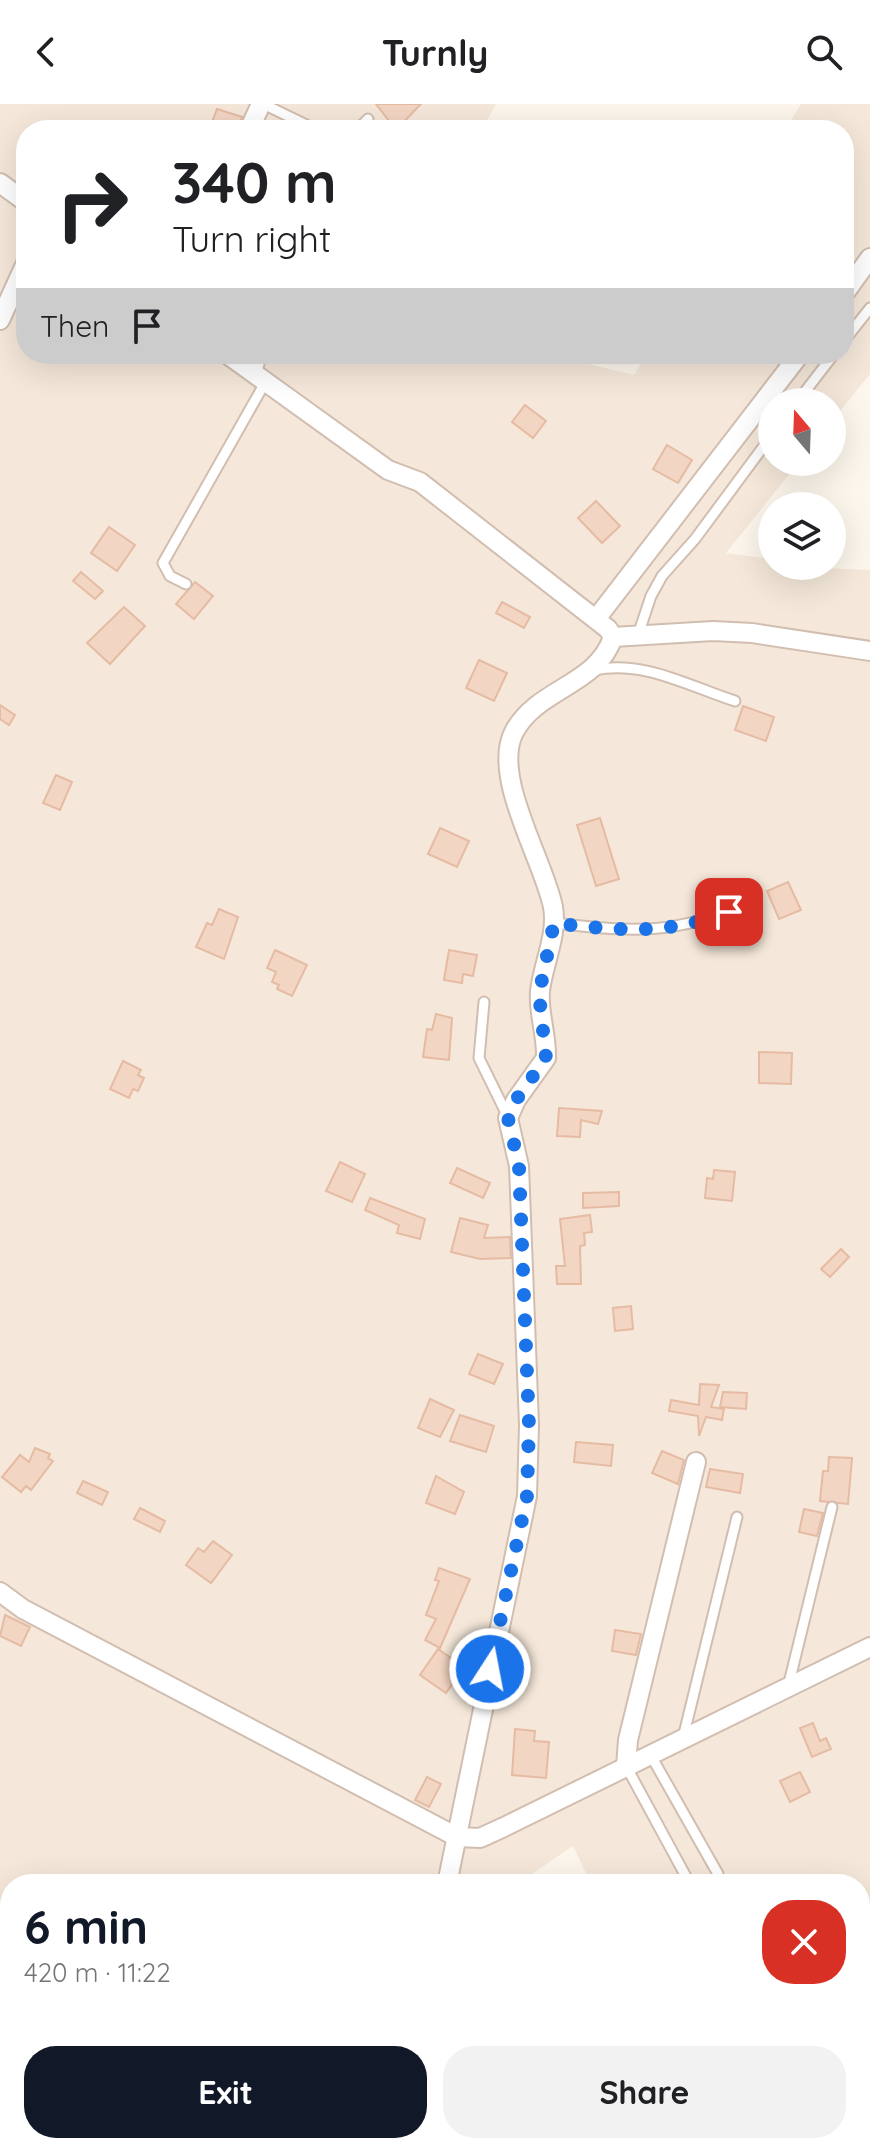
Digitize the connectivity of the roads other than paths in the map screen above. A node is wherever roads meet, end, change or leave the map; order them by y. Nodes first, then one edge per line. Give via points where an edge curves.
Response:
1 (262, 104) edge
2 (296, 120) edge
3 (870, 258) edge
4 (854, 280) edge
5 (16, 285) edge
6 (870, 308) edge
7 (0, 320) edge
8 (854, 328) edge
9 (241, 364) edge
10 (262, 364) edge
11 (792, 364) edge
12 (826, 364) edge
13 (261, 378) junction
14 (808, 388) edge
15 (758, 454) edge
16 (186, 584) dead end
17 (596, 619) junction
18 (638, 635) junction
19 (613, 637) junction
20 (870, 651) edge
21 (591, 671) junction
22 (735, 701) dead end
23 (755, 903) dead end
24 (554, 923) junction
25 (484, 1002) dead end
26 (508, 1118) junction
27 (696, 1462) dead end
28 (832, 1507) dead end
29 (737, 1517) dead end
30 (0, 1592) edge
31 (870, 1647) edge
32 (787, 1690) junction
33 (683, 1738) junction
34 (650, 1754) junction
35 (626, 1766) junction
36 (457, 1837) junction
37 (449, 1874) edge
38 (685, 1874) edge
39 (718, 1874) dead end

1 - 2 lane
3 - 4 street
5 - 7 street
6 - 8 lane
9 - 13 street
10 - 13 lane
11 - 17 street
12 - 14 lane
13 - 16 lane via 163,563 170,576
13 - 17 street via 388,470 420,482
15 - 18 lane via 662,576
17 - 19 street
18 - 19 street
18 - 20 street via 752,633
19 - 21 street
21 - 22 lane via 639,668
21 - 24 street via 538,705 514,732 509,748 509,774
23 - 24 lane via 665,930 626,932
24 - 26 street via 539,994 546,1058
25 - 26 lane via 479,1058
26 - 36 street via 519,1166 527,1496
27 - 35 street
28 - 32 lane
29 - 33 lane
30 - 36 street
31 - 32 street
32 - 33 street
33 - 34 street
34 - 35 street
34 - 39 lane
35 - 36 street via 480,1838
35 - 38 lane
36 - 37 street

